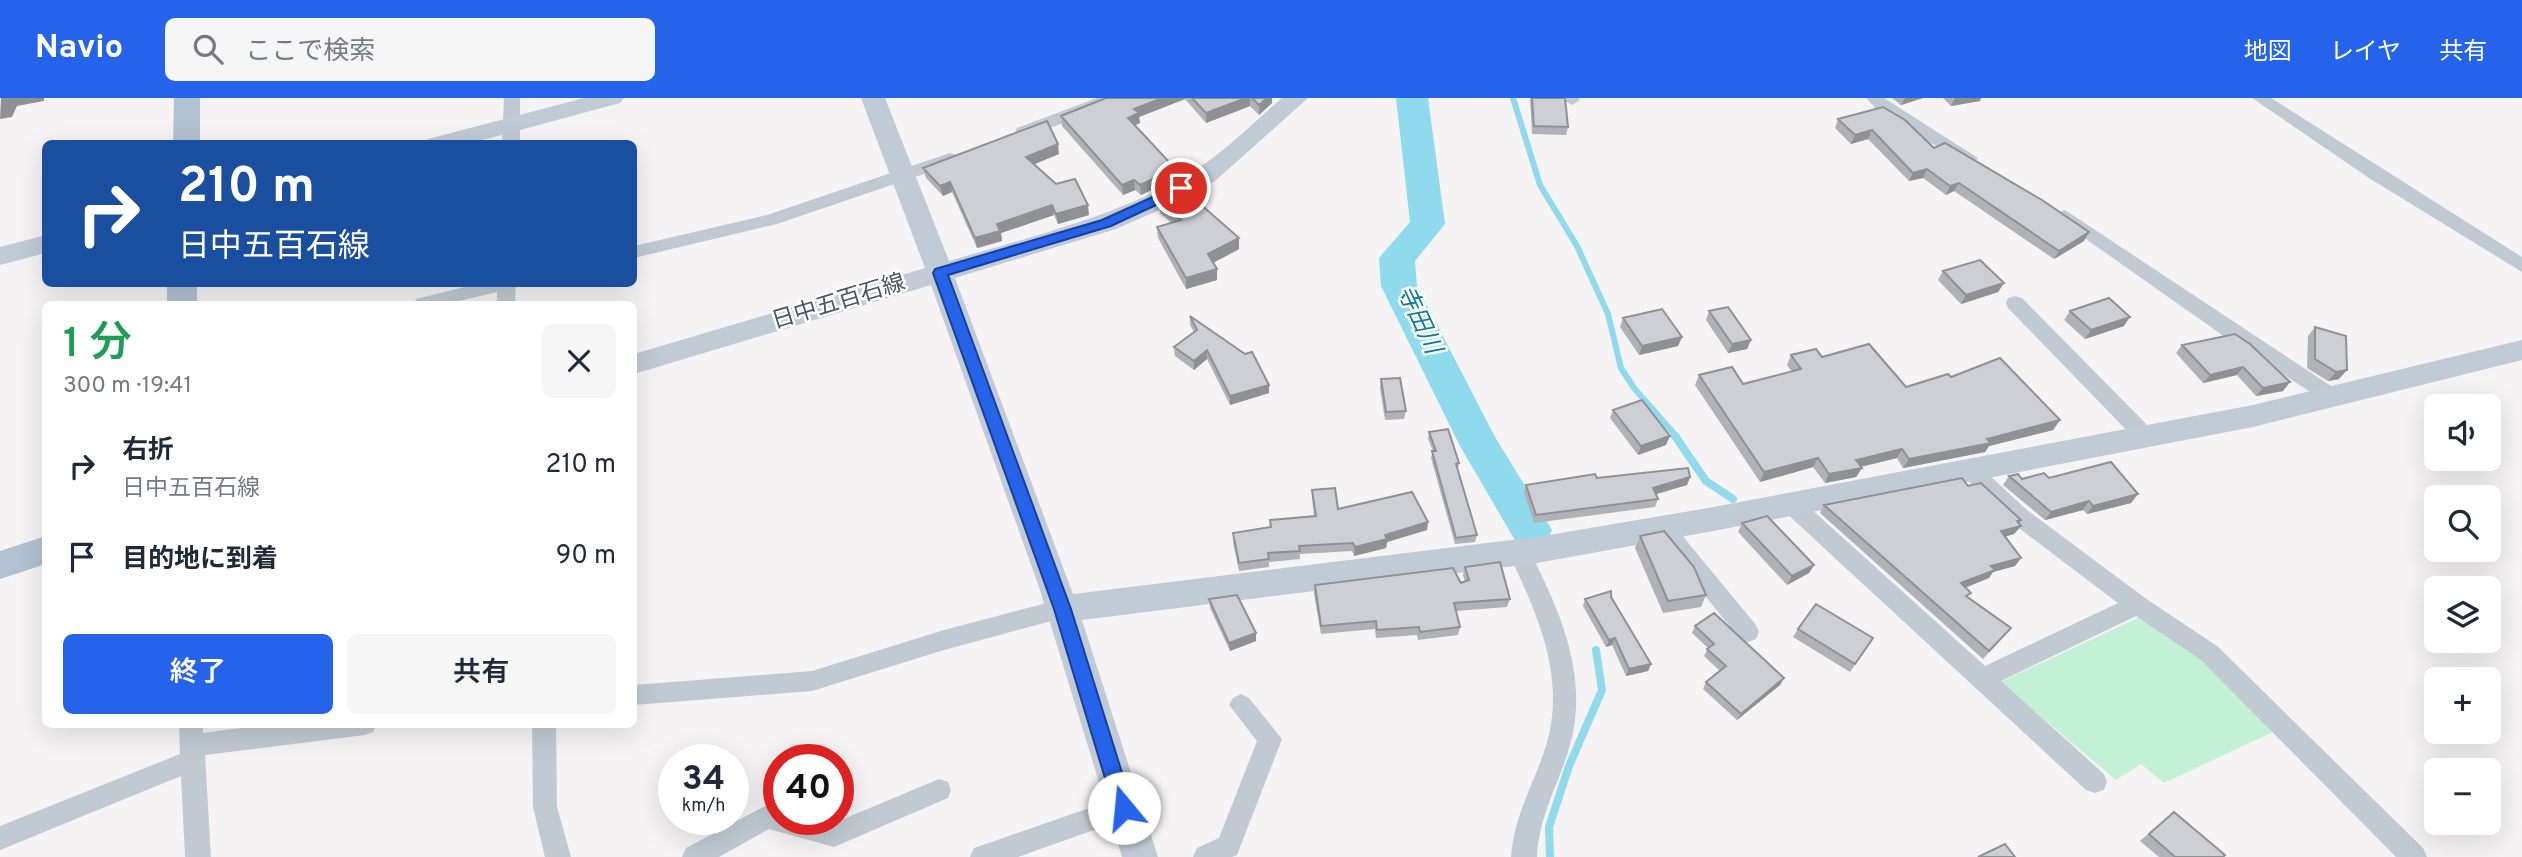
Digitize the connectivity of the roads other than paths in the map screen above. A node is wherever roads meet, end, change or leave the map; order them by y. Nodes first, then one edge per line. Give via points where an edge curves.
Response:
1 (187, 98) edge
2 (512, 98) edge
3 (612, 98) edge
4 (873, 98) edge
5 (1112, 98) edge
6 (1296, 98) edge
7 (1874, 98) edge
8 (2260, 98) edge
9 (511, 134) edge
10 (1008, 137) edge
11 (186, 140) edge
12 (466, 140) edge
13 (970, 152) edge
14 (1988, 169) edge
15 (905, 176) junction
16 (2045, 202) edge
17 (42, 245) edge
18 (637, 251) edge
19 (0, 256) edge
20 (2522, 266) edge
21 (940, 273) junction
22 (489, 287) edge
23 (435, 301) edge
24 (2015, 303) dead end
25 (2522, 350) edge
26 (637, 363) edge
27 (2333, 397) junction
28 (2145, 436) junction
29 (1971, 471) junction
30 (1792, 505) junction
31 (1662, 528) junction
32 (42, 551) edge
33 (1519, 552) junction
34 (0, 565) edge
35 (2137, 605) junction
36 (1062, 609) junction
37 (1748, 632) dead end
38 (1982, 679) junction
39 (637, 695) edge
40 (1241, 705) dead end
41 (329, 728) edge
42 (544, 728) edge
43 (192, 743) edge
44 (2095, 782) dead end
45 (939, 790) dead end
46 (1124, 808) junction
47 (0, 838) edge
48 (198, 857) edge
49 (558, 857) edge
50 (695, 857) edge
51 (983, 857) edge
52 (1140, 857) edge
53 (1206, 857) edge
54 (1524, 857) edge
55 (2414, 857) edge

1 - 11 main road
2 - 9 street
3 - 9 street
4 - 15 street
5 - 10 street
6 - 21 street, 日中五百石線 via 1206,176 1157,201 1107,223
7 - 14 street
8 - 20 street
9 - 12 street
13 - 15 street
15 - 18 street via 771,220
15 - 21 street
16 - 27 street
17 - 19 street
21 - 26 street, 日中五百石線
21 - 36 street
22 - 23 street
24 - 28 street
25 - 27 street
27 - 28 street
28 - 29 street
29 - 30 street
29 - 35 street via 2019,516
30 - 31 street
30 - 38 street
31 - 33 street
31 - 37 street
32 - 34 main road
33 - 36 street
33 - 54 street via 1555,632 1565,700 1559,744 1524,831
35 - 38 street
35 - 55 street via 2209,653
36 - 39 street via 812,681
36 - 46 street
38 - 44 street
40 - 53 street via 1270,739 1228,846
41 - 43 street
42 - 49 street via 545,807
43 - 47 street
43 - 48 street
45 - 50 street via 834,835 768,817
46 - 51 street
46 - 52 street

